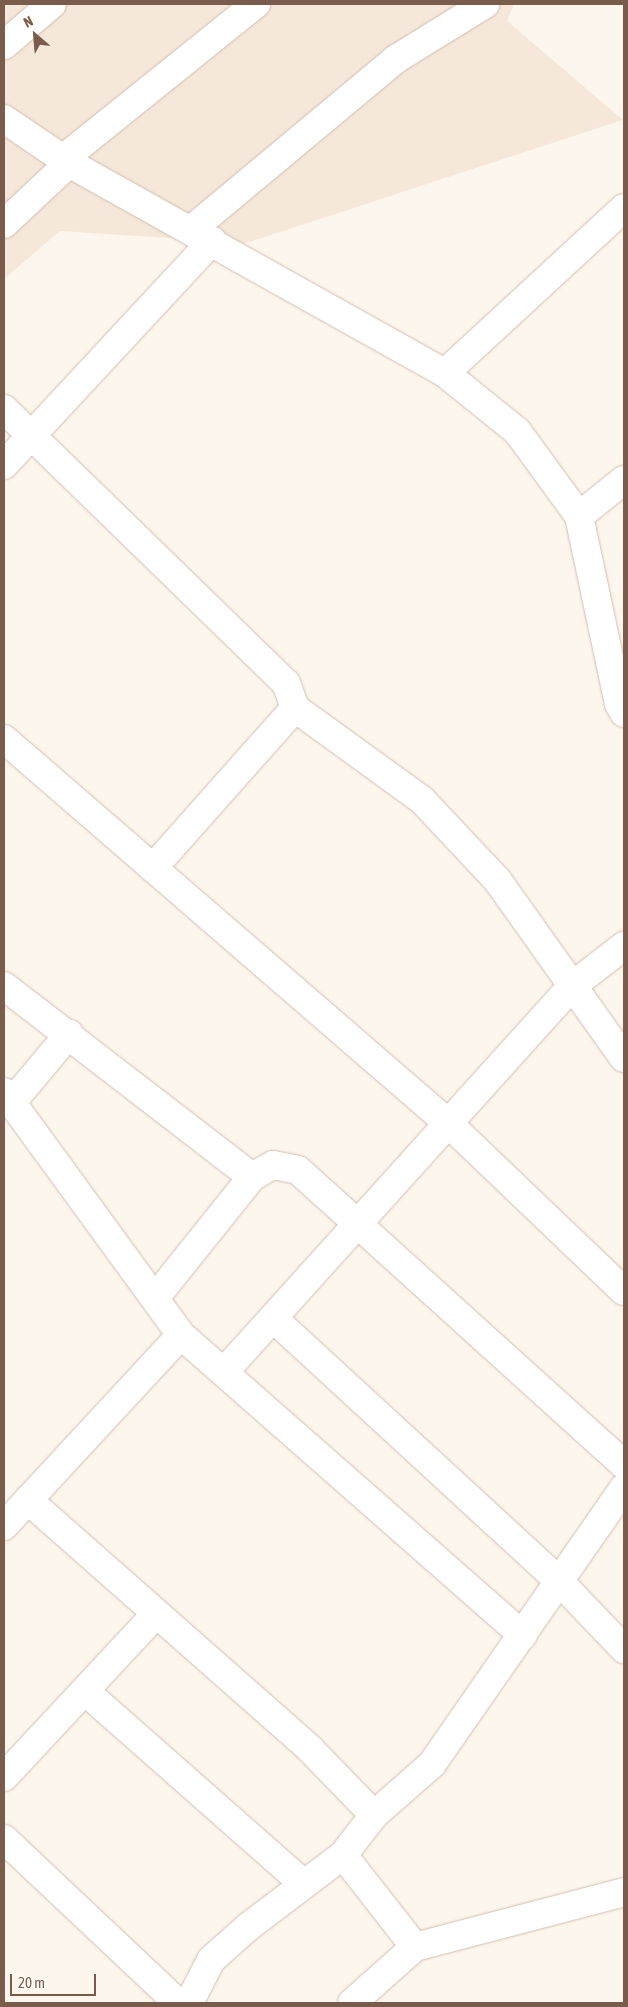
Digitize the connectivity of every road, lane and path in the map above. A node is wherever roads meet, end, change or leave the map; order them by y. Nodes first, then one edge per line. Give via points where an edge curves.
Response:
1 (52, 4) edge
2 (256, 4) edge
3 (485, 4) edge
4 (4, 45) edge
5 (4, 119) edge
6 (66, 161) junction
7 (624, 208) edge
8 (4, 224) edge
9 (202, 236) junction
10 (445, 373) junction
11 (4, 409) edge
12 (31, 436) junction
13 (4, 465) edge
14 (624, 480) edge
15 (579, 516) junction
16 (295, 708) junction
17 (624, 713) edge
18 (4, 739) edge
19 (153, 868) junction
20 (624, 946) edge
21 (4, 986) edge
22 (572, 986) junction
23 (68, 1034) junction
24 (624, 1058) edge
25 (8, 1097) edge
26 (448, 1124) junction
27 (252, 1177) junction
28 (359, 1223) junction
29 (624, 1291) edge
30 (154, 1298) junction
31 (273, 1318) junction
32 (181, 1336) junction
33 (224, 1372) junction
34 (624, 1465) edge
35 (624, 1488) edge
36 (28, 1500) junction
37 (4, 1526) edge
38 (560, 1582) junction
39 (156, 1614) junction
40 (523, 1635) junction
41 (624, 1649) edge
42 (86, 1692) junction
43 (4, 1777) edge
44 (374, 1815) junction
45 (8, 1851) edge
46 (343, 1855) junction
47 (304, 1884) junction
48 (624, 1892) edge
49 (415, 1947) junction
50 (178, 2003) edge
51 (189, 2003) edge
52 (352, 2003) edge

1 - 4 street
2 - 6 street
3 - 9 street via 396,59
5 - 6 street
6 - 8 street
6 - 9 street
7 - 10 street
9 - 10 street
9 - 12 street
10 - 15 street via 517,431
11 - 12 street
12 - 13 street
12 - 16 street via 286,683
14 - 15 street
15 - 17 street
16 - 19 street
16 - 22 street via 422,800 498,881
18 - 19 street
19 - 26 street
20 - 22 street
21 - 23 street
22 - 24 street
22 - 26 street
23 - 25 street
23 - 27 street
25 - 30 street
26 - 28 street
26 - 29 street
27 - 28 street via 273,1165 298,1170
27 - 30 street
28 - 31 street
28 - 34 street
30 - 32 street
31 - 33 street
31 - 38 street
32 - 33 street
32 - 36 street
33 - 40 street
35 - 38 street
36 - 37 street
36 - 39 street
38 - 40 street
38 - 41 street
39 - 42 street
39 - 44 street via 310,1749
40 - 44 street via 432,1764
42 - 43 street
42 - 47 street
44 - 46 street
45 - 50 street
46 - 47 street
46 - 49 street
47 - 51 street via 211,1960
48 - 49 street
49 - 52 street

